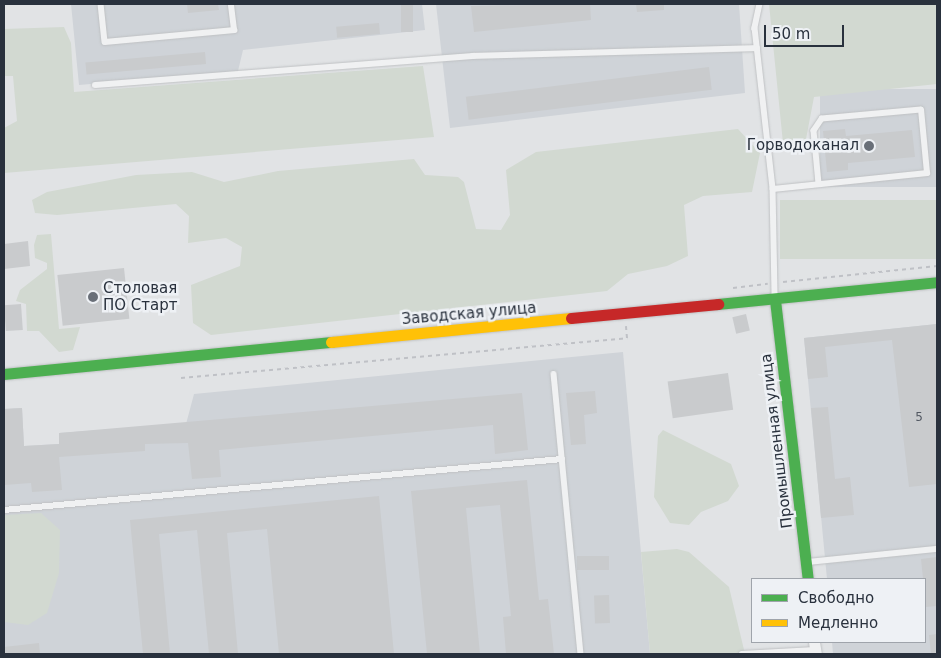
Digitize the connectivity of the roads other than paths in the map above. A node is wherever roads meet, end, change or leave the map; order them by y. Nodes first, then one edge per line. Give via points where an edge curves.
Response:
1 (101, 4) edge
2 (231, 4) edge
3 (760, 4) edge
4 (757, 48) junction
5 (95, 86) dead end
6 (819, 184) junction
7 (773, 189) junction
8 (937, 282) edge
9 (775, 300) junction
10 (4, 374) edge
11 (554, 374) dead end
12 (562, 459) junction
13 (4, 510) edge
14 (937, 549) edge
15 (806, 562) junction
16 (808, 578) edge
17 (815, 649) edge
18 (581, 654) edge
19 (742, 654) edge

1 - 2 lane via 104,42 234,30
3 - 4 lane
4 - 5 lane via 473,56
4 - 7 lane
6 - 6 lane via 927,173 921,110 822,119 814,131
6 - 7 lane
7 - 9 lane
8 - 9 main road, Заводская улица
9 - 10 main road, Заводская улица
9 - 15 main road, Промышленная улица
11 - 12 lane
12 - 13 lane
12 - 18 lane
14 - 15 lane
15 - 16 main road, Промышленная улица
17 - 19 lane

